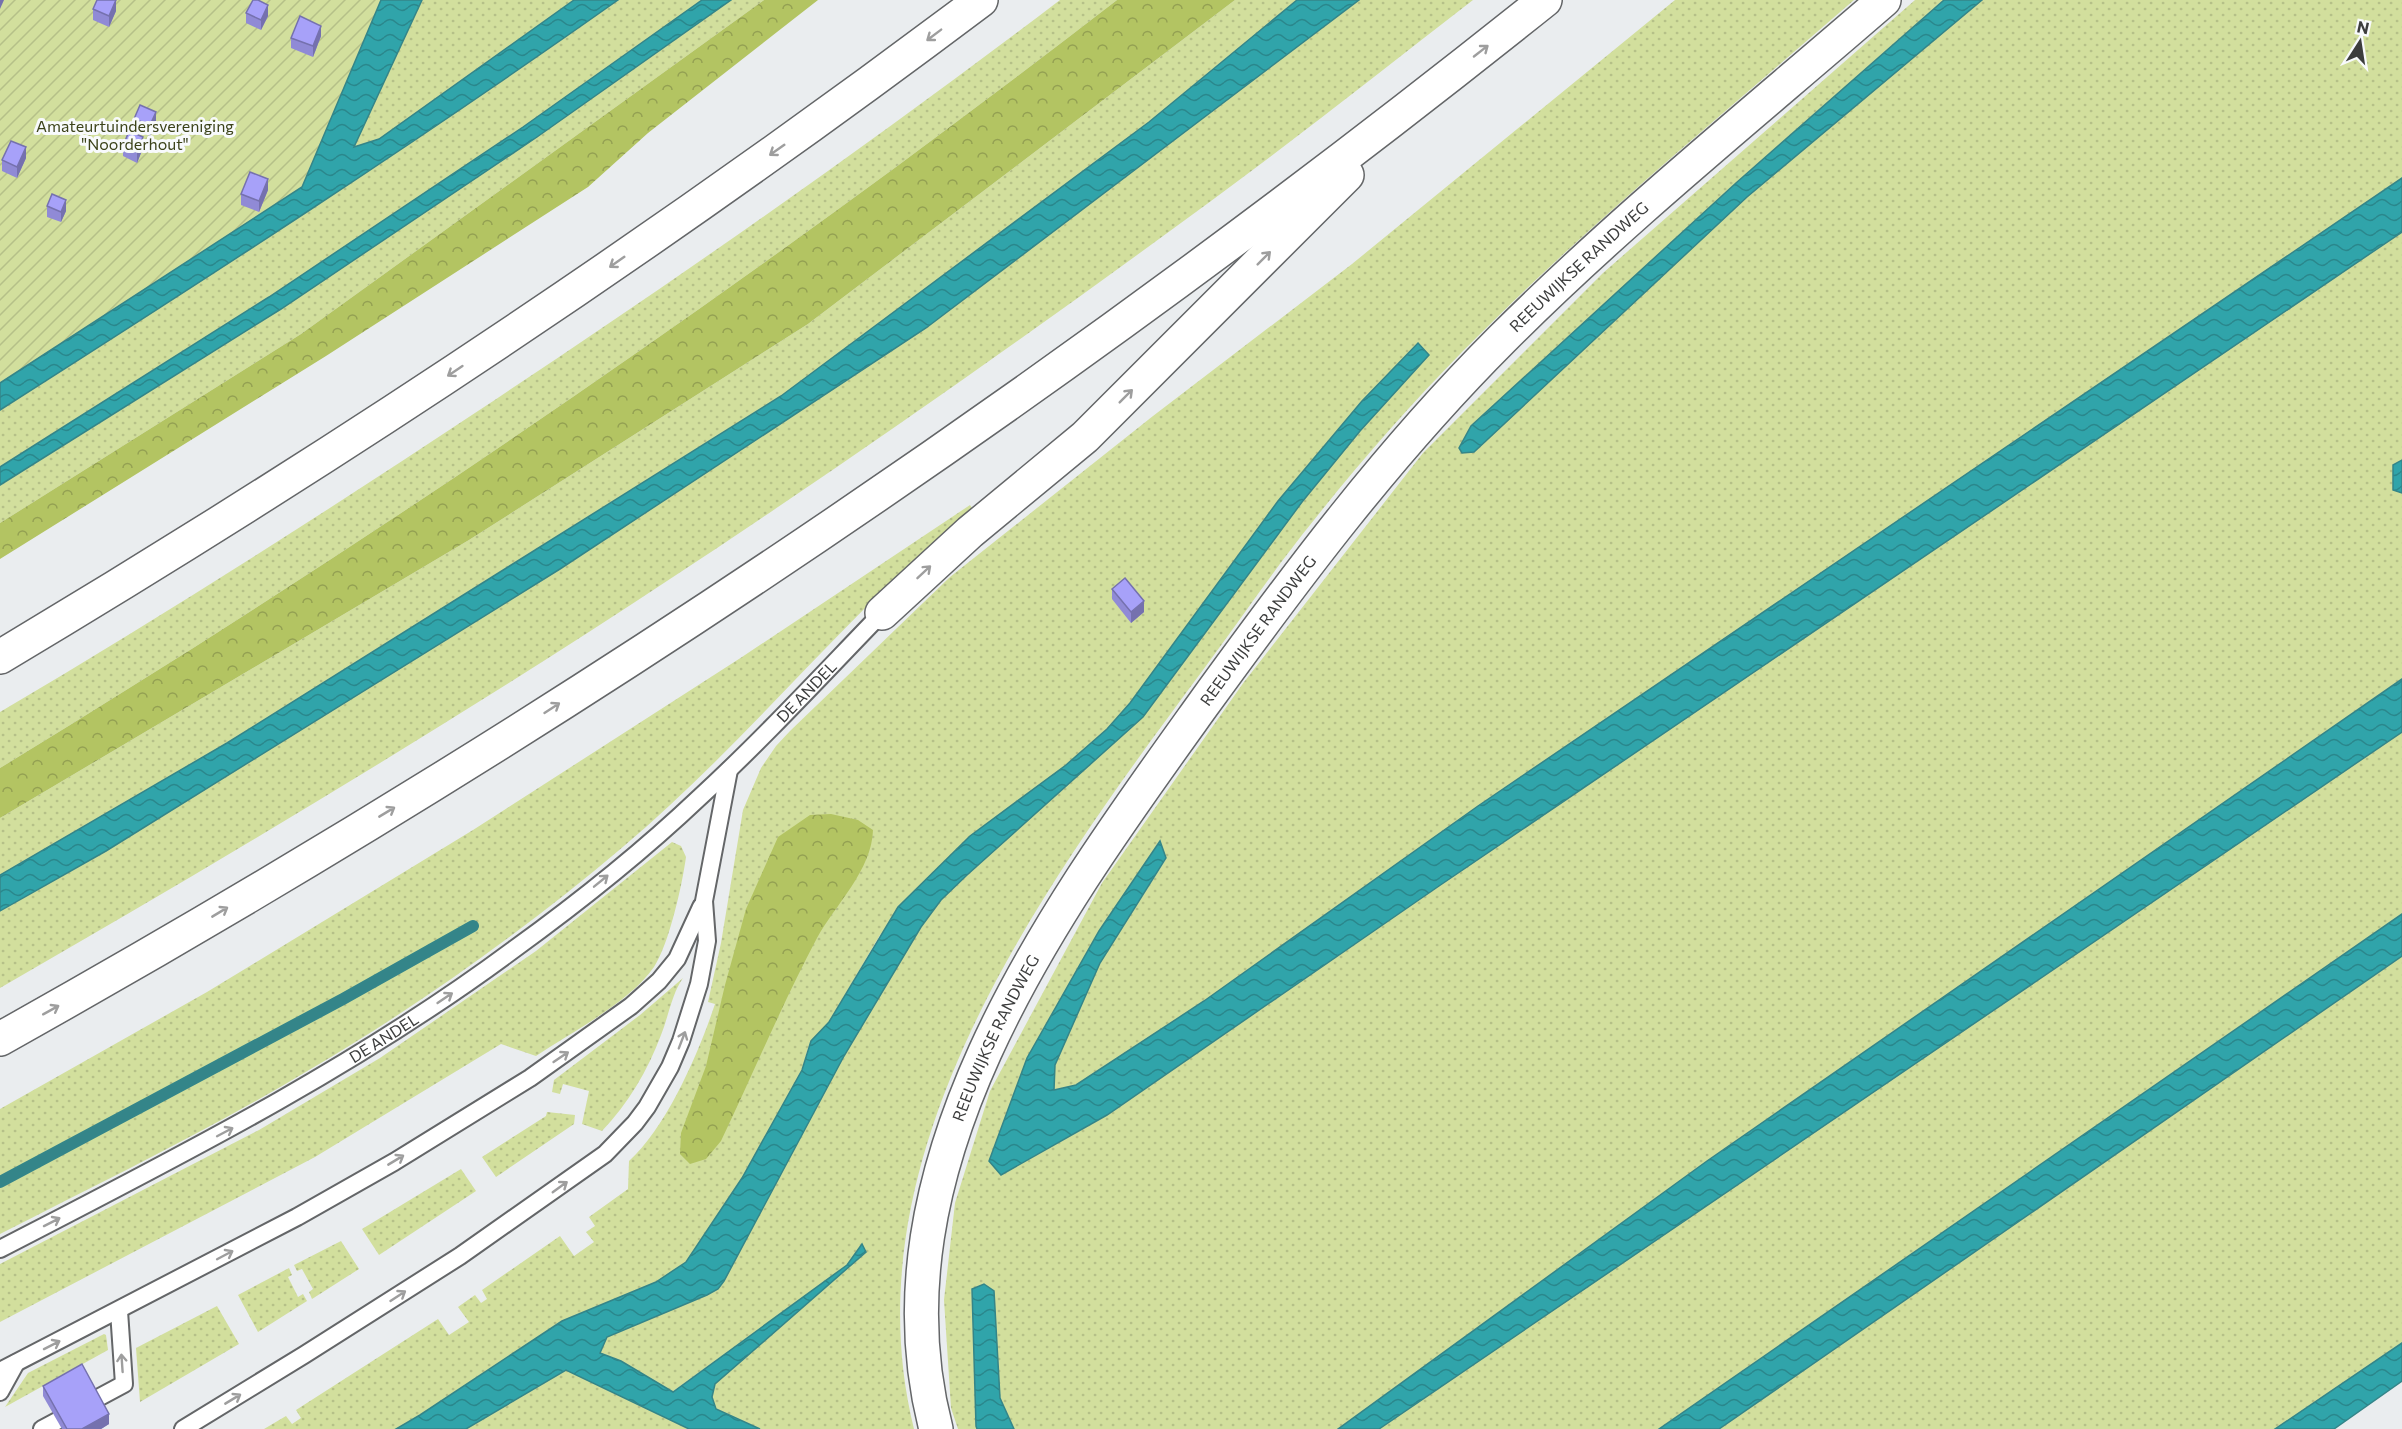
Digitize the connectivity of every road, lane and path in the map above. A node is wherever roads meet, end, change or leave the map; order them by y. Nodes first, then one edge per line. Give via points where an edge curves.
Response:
1 (981, 0) edge
2 (1545, 0) edge
3 (1884, 0) edge
4 (1435, 87) junction
5 (882, 613) joint
6 (0, 657) edge
7 (729, 770) junction
8 (705, 895) junction
9 (0, 1039) edge
10 (0, 1249) edge
11 (118, 1311) junction
12 (16, 1364) junction
13 (0, 1371) edge
14 (0, 1392) edge
15 (96, 1399) edge
16 (57, 1421) edge
17 (42, 1429) edge
18 (183, 1429) edge
19 (936, 1429) edge

1 -> 6 main road via 797,136 440,381 183,547
4 -> 2 main road
3 - 19 main road, REEUWIJKSE RANDWEG via 1569,274 1424,422 1292,581 1074,890 992,1039 967,1095 942,1168 929,1231 922,1307 924,1357
5 -> 4 main road via 970,532 1085,437
9 -> 4 main road via 448,774 724,597 1018,396
5 - 7 lane, DE ANDEL
7 - 8 lane
10 -> 7 lane, DE ANDEL via 245,1121 408,1023 566,910 665,829
11 -> 8 lane via 355,1184 569,1052 640,999 666,974 690,933
18 -> 8 lane via 451,1262 614,1147 647,1107 681,1041 705,952
12 -> 11 lane
15 -> 11 lane via 124,1384
12 - 13 lane
12 - 14 lane
16 - 17 lane

